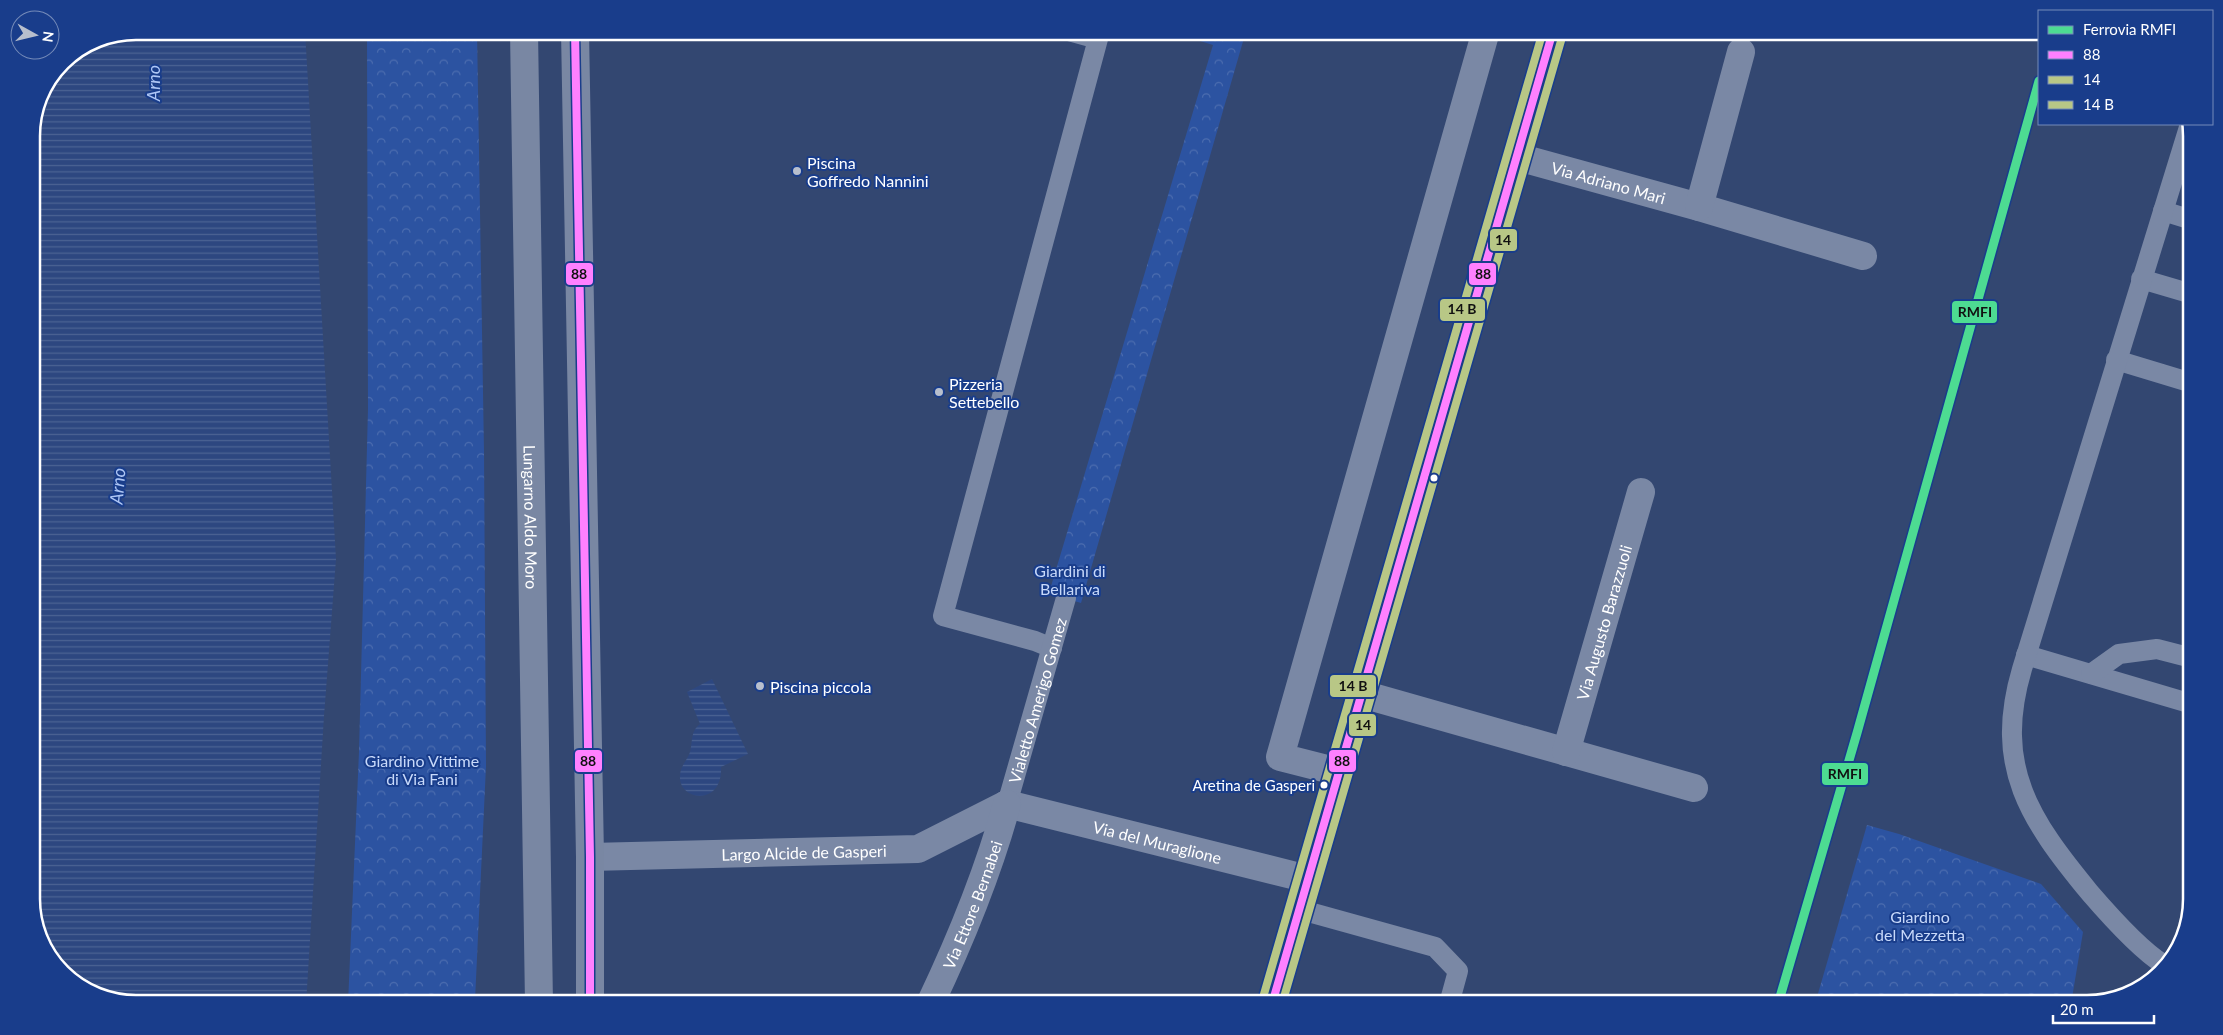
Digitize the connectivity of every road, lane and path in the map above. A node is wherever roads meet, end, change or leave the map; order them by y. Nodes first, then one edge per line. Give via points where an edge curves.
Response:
1 (524, 40) edge
2 (575, 40) edge
3 (1098, 40) edge
4 (1483, 40) edge
5 (1550, 40) edge
6 (1741, 52) dead end
7 (2183, 147) edge
8 (1518, 157) junction
9 (1699, 207) junction
10 (2163, 211) junction
11 (2183, 217) edge
12 (1863, 256) dead end
13 (2141, 279) junction
14 (2183, 291) edge
15 (2116, 360) junction
16 (2183, 380) edge
17 (1641, 492) dead end
18 (1066, 598) dead end
19 (1052, 648) junction
20 (2026, 655) junction
21 (2183, 655) edge
22 (2091, 674) junction
23 (1362, 694) junction
24 (2183, 701) edge
25 (1566, 752) junction
26 (1339, 772) junction
27 (1694, 788) dead end
28 (1007, 804) junction
29 (590, 858) junction
30 (1308, 879) junction
31 (1298, 909) junction
32 (2160, 962) edge
33 (539, 995) edge
34 (590, 995) edge
35 (934, 995) edge
36 (1274, 995) edge
37 (1451, 995) edge

1 - 33 main road, Lungarno Aldo Moro
2 - 29 main road
3 - 19 lane via 943,616
4 - 26 street via 1280,757
5 - 8 street
6 - 9 street
7 - 10 lane
8 - 9 street, Via Adriano Mari
8 - 23 street
9 - 12 street, Via Adriano Mari
10 - 11 lane
10 - 13 lane
13 - 14 lane
13 - 15 lane
15 - 16 lane
15 - 20 lane
17 - 25 street, Via Augusto Barazzuoli
18 - 19 lane, Vialetto Amerigo Gomez
19 - 28 lane, Vialetto Amerigo Gomez
20 - 22 lane
20 - 32 lane via 2014,696 2011,743 2014,765 2032,813 2061,857 2111,918
21 - 22 lane via 2157,648 2119,654
22 - 24 lane
23 - 25 street
23 - 26 street
25 - 27 street
26 - 30 street
28 - 29 street, Largo Alcide de Gasperi via 918,849
28 - 30 street, Via del Muraglione
28 - 35 street, Via Ettore Bernabei via 964,932
29 - 34 main road
30 - 31 street
31 - 36 street
31 - 37 lane via 1435,947 1458,971

